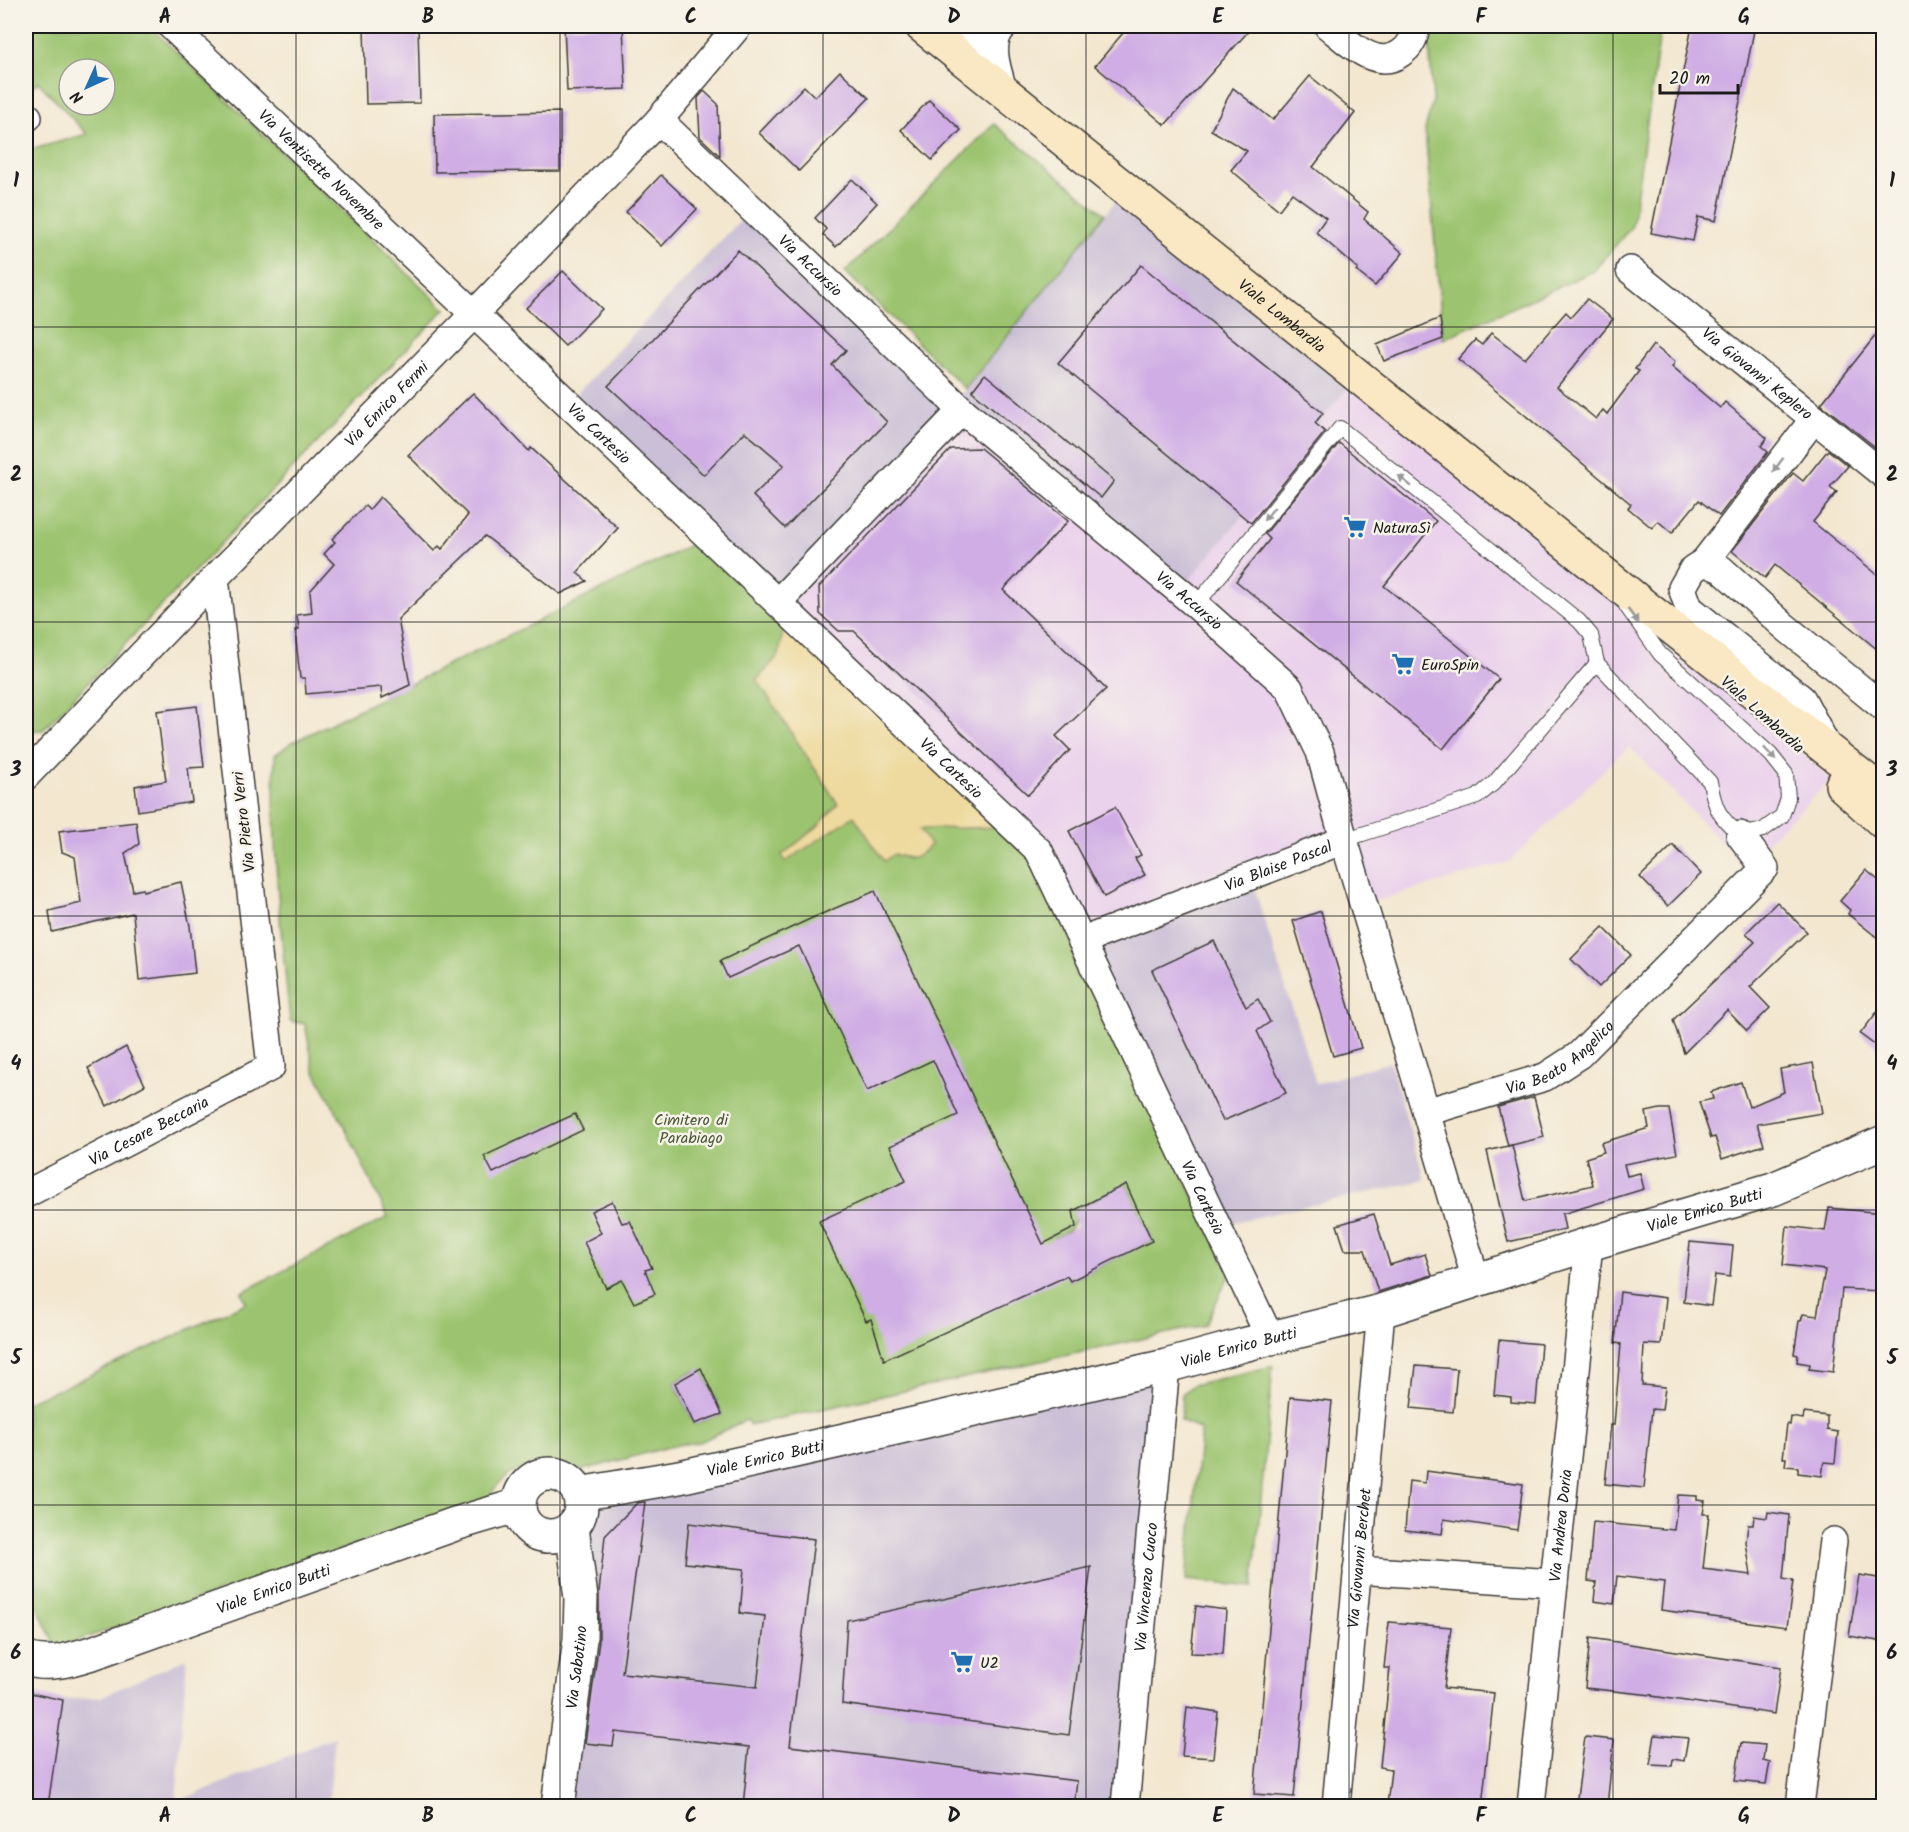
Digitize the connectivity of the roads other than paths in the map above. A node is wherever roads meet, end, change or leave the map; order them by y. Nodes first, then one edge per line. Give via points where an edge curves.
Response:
1 (171, 26) edge
2 (738, 26) edge
3 (1328, 26) edge
4 (1416, 26) edge
5 (926, 29) edge
6 (1001, 29) edge
7 (1004, 92) junction
8 (659, 120) junction
9 (1630, 270) dead end
10 (475, 313) junction
11 (962, 410) junction
12 (1814, 419) junction
13 (1884, 475) edge
14 (1704, 562) junction
15 (1599, 569) junction
16 (215, 578) junction
17 (778, 602) junction
18 (1196, 605) junction
19 (1643, 605) junction
20 (1597, 663) junction
21 (1884, 708) edge
22 (1830, 752) junction
23 (26, 776) edge
24 (1884, 794) edge
25 (1884, 823) edge
26 (1740, 835) junction
27 (1344, 840) junction
28 (1082, 941) junction
29 (271, 1067) joint
30 (1426, 1112) junction
31 (1884, 1142) edge
32 (26, 1194) edge
33 (1589, 1244) junction
34 (1476, 1280) junction
35 (1381, 1311) junction
36 (1270, 1338) junction
37 (1166, 1366) junction
38 (579, 1494) junction
39 (519, 1505) junction
40 (572, 1527) junction
41 (1833, 1541) dead end
42 (1358, 1570) junction
43 (1554, 1583) junction
44 (26, 1659) edge
45 (558, 1806) edge
46 (1125, 1806) edge
47 (1336, 1806) edge
48 (1531, 1806) edge
49 (1800, 1806) edge

1 - 10 street, Via Ventisette Novembre
2 - 8 street, Via Enrico Fermi
3 - 4 street via 1375,57 1398,56 1407,49
5 - 6 street via 955,40 975,41
5 - 7 main road, Viale Lombardia
6 - 7 street via 995,56
7 - 15 main road, Viale Lombardia
8 - 10 street, Via Enrico Fermi
8 - 11 street, Via Accursio
9 - 12 street, Via Giovanni Keplero
10 - 16 street, Via Enrico Fermi
10 - 17 street, Via Cartesio
11 - 17 street
11 - 18 street, Via Accursio
12 - 13 street, Via Giovanni Keplero
12 -> 14 street
14 - 21 street via 1721,569
14 - 22 street via 1693,569 1682,588 1689,608 1802,699
15 - 19 main road, Viale Lombardia
15 -> 26 lane via 1660,654 1771,755 1786,774 1788,798 1782,816 1763,830
16 - 23 street, Via Enrico Fermi
16 - 29 street, Via Pietro Verri
17 - 28 street, Via Cartesio via 1040,851
20 -> 18 lane via 1592,635 1579,621 1340,428
18 - 27 street, Via Accursio via 1289,688 1320,752
19 - 22 main road, Viale Lombardia
19 - 25 main road, Viale Lombardia
20 - 26 lane via 1696,765 1710,782 1723,820
20 - 27 lane via 1494,783 1477,797
22 - 24 main road, Viale Lombardia
26 - 30 street, Via Beato Angelico via 1765,868 1579,1055 1545,1077
27 - 28 street, Via Blaise Pascal
27 - 30 street, Via Blaise Pascal
28 - 36 street, Via Cartesio
29 - 32 street, Via Cesare Beccaria
30 - 34 street
31 - 33 street, Viale Enrico Butti via 1773,1189
33 - 34 street, Viale Enrico Butti
33 - 43 street, Via Andrea Doria
34 - 35 street, Viale Enrico Butti
35 - 36 street, Viale Enrico Butti
35 - 42 street, Via Giovanni Berchet
36 - 37 street, Viale Enrico Butti
37 - 38 street, Viale Enrico Butti via 734,1465
37 - 46 street, Via Vincenzo Cuoco
38 - 39 street via 563,1477 539,1475 528,1483
38 - 40 street via 580,1512
39 - 40 street via 528,1527 537,1533 550,1536
39 - 44 street, Viale Enrico Butti via 454,1524 95,1652 56,1663
40 - 45 street, Via Sabotino via 581,1598 580,1639
41 - 49 street
42 - 43 street
42 - 47 street, Via Giovanni Berchet
43 - 48 street, Via Andrea Doria

